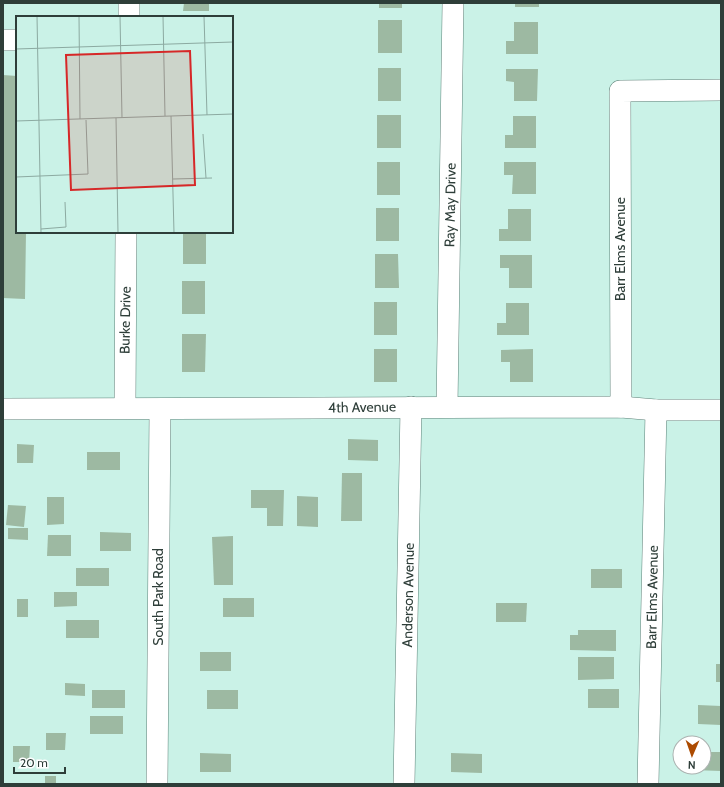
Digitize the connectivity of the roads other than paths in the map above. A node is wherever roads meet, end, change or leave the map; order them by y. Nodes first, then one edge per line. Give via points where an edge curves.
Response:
1 (129, 3) edge
2 (454, 3) edge
3 (128, 16) edge
4 (3, 40) edge
5 (16, 40) edge
6 (721, 90) edge
7 (126, 233) edge
8 (411, 407) junction
9 (447, 407) junction
10 (621, 407) junction
11 (124, 408) junction
12 (3, 409) edge
13 (160, 409) junction
14 (656, 410) junction
15 (721, 410) edge
16 (157, 784) edge
17 (404, 784) edge
18 (648, 784) edge

1 - 3 street
2 - 9 street, Ray May Drive
4 - 5 street
6 - 10 street, Barr Elms Avenue via 620,91
7 - 11 street, Burke Drive
8 - 9 street, 4th Avenue
8 - 13 street, 4th Avenue
8 - 17 street, Anderson Avenue
9 - 10 street, 4th Avenue
10 - 14 street, 4th Avenue
11 - 12 street, 4th Avenue
11 - 13 street, 4th Avenue
13 - 16 street, South Park Road
14 - 15 street, 4th Avenue
14 - 18 street, Barr Elms Avenue

